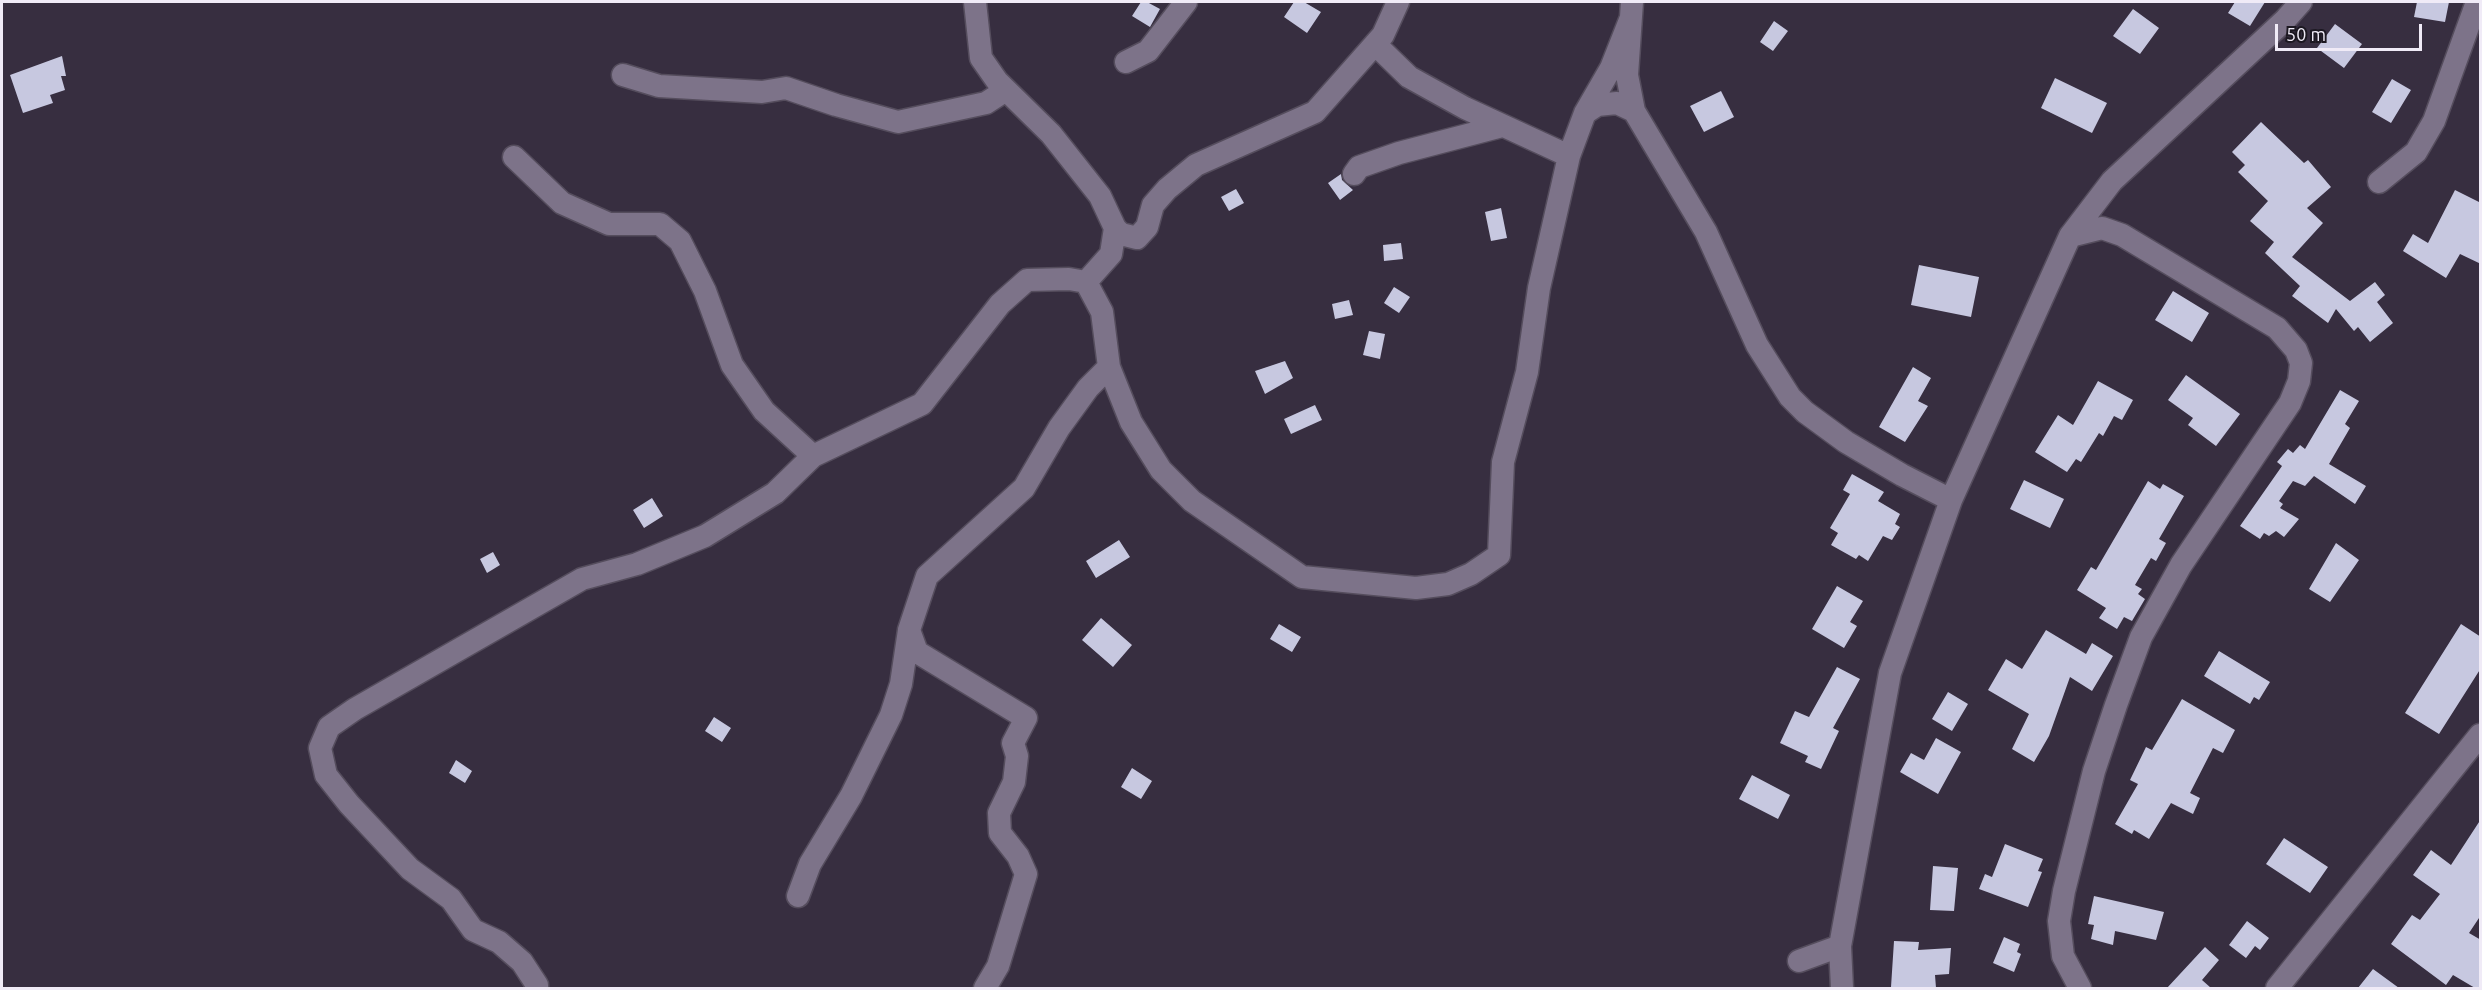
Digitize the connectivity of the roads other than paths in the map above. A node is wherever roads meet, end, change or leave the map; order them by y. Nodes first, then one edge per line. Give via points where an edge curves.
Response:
1 (975, 2) edge
2 (1186, 2) edge
3 (1398, 2) edge
4 (2301, 2) edge
5 (2477, 2) edge
6 (1631, 11) edge
7 (1375, 44) junction
8 (1126, 62) dead end
9 (623, 75) dead end
10 (1006, 90) junction
11 (1634, 111) junction
12 (1584, 113) junction
13 (1502, 126) junction
14 (1569, 156) junction
15 (514, 157) dead end
16 (1354, 174) dead end
17 (2379, 182) dead end
18 (1115, 228) junction
19 (2070, 236) junction
20 (1086, 282) junction
21 (1109, 367) junction
22 (813, 456) junction
23 (1951, 500) junction
24 (909, 630) junction
25 (2481, 735) edge
26 (798, 896) dead end
27 (1840, 946) junction
28 (1799, 961) dead end
29 (537, 988) edge
30 (985, 988) edge
31 (1842, 988) edge
32 (2080, 988) edge
33 (2277, 988) edge

1 - 10 street via 981,58
2 - 8 street via 1148,51
3 - 7 street
4 - 19 street via 2112,181
5 - 17 street via 2434,121 2416,152
6 - 11 street via 1627,75
6 - 12 street via 1611,68
7 - 13 street via 1408,77
7 - 18 street via 1315,112 1196,165 1153,205 1147,227 1137,238 1120,234
9 - 10 street via 659,86 762,92 786,88 898,122 986,103
10 - 18 street via 1051,134 1101,196
11 - 12 street via 1617,103 1597,105
11 - 23 street via 1706,232 1757,345 1790,397 1846,442
12 - 14 street
13 - 14 street
13 - 16 street via 1399,153 1359,167
14 - 21 street via 1539,288 1527,372 1503,462 1499,555 1471,574 1448,584 1416,588 1302,577 1192,501 1161,470 1131,422
15 - 22 street via 562,203 609,224 660,224 680,241 705,291 732,364 764,411
18 - 20 street via 1111,254
19 - 23 street
19 - 32 street via 2102,228 2122,235 2277,328 2296,350 2301,363 2290,403 2181,566 2141,637 2113,716 2094,771 2060,921 2063,956
20 - 21 street via 1102,312
20 - 22 street via 1027,280 1000,304 922,404
21 - 24 street via 1059,428 1024,488 927,576
22 - 29 street via 775,493 705,536 637,564 582,579 329,727 320,748 326,775 349,804 410,869 451,898 473,930 499,942 522,962
23 - 27 street via 1890,673
24 - 26 street via 901,684 891,715 851,796 810,864
24 - 30 street via 917,652 1026,718 1013,744 1017,756 1014,782 999,813 1000,833 1026,874 998,966
25 - 33 street
27 - 28 street
27 - 31 street

